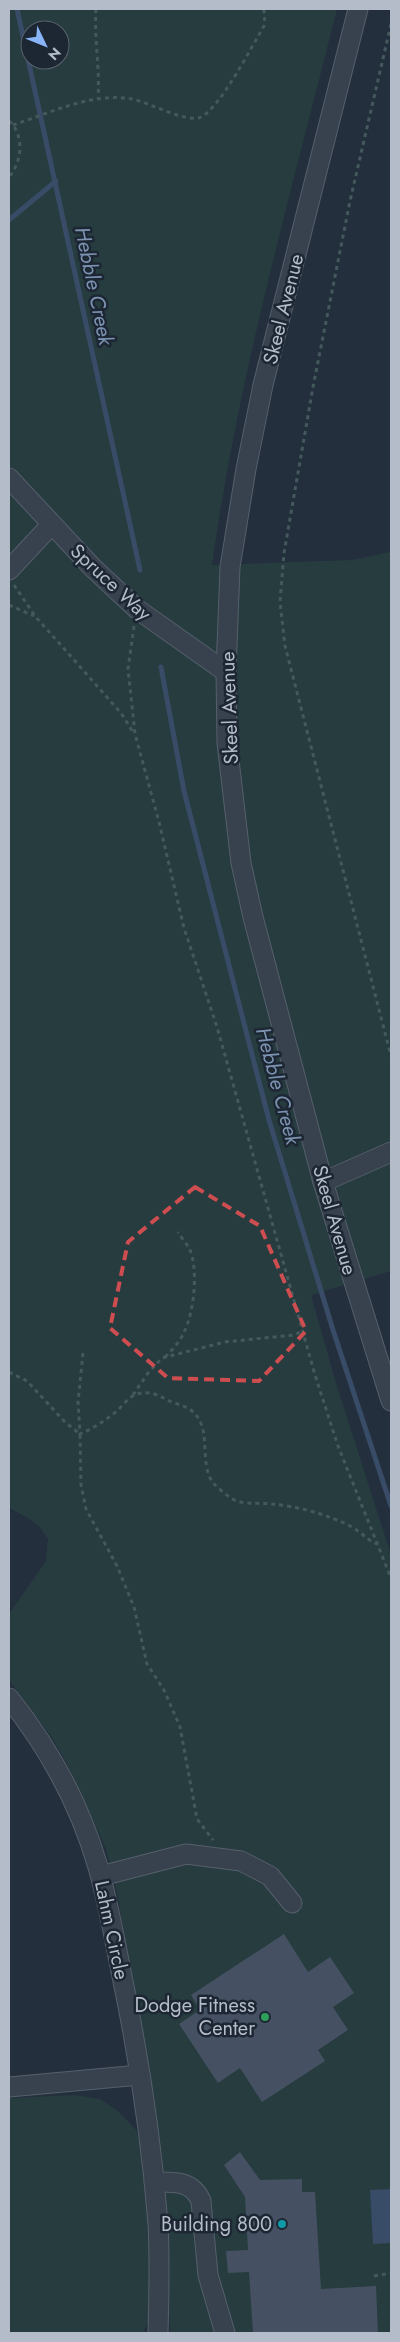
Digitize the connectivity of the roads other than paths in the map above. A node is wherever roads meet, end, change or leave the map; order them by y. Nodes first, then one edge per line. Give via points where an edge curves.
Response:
1 (358, 9) edge
2 (9, 478) edge
3 (51, 525) junction
4 (9, 570) edge
5 (226, 672) junction
6 (391, 1152) edge
7 (323, 1182) junction
8 (391, 1401) edge
9 (9, 1698) edge
10 (101, 1876) junction
11 (292, 1903) dead end
12 (140, 2075) junction
13 (9, 2087) edge
14 (154, 2182) junction
15 (158, 2333) edge
16 (225, 2333) edge

1 - 5 street, Skeel Avenue via 263,385 246,469 230,567
2 - 3 street, Spruce Way
3 - 4 street
3 - 5 street, Spruce Way via 137,609
5 - 7 street, Skeel Avenue via 227,744 241,864
6 - 7 street
7 - 8 street, Skeel Avenue
9 - 10 street, Lahm Circle via 61,1776 88,1835
10 - 11 street via 186,1854 241,1861 270,1876
10 - 12 street, Lahm Circle
12 - 13 street
12 - 14 street, Lahm Circle
14 - 15 street, Lahm Circle
14 - 16 street via 180,2182 197,2192 201,2201 204,2256 210,2288

